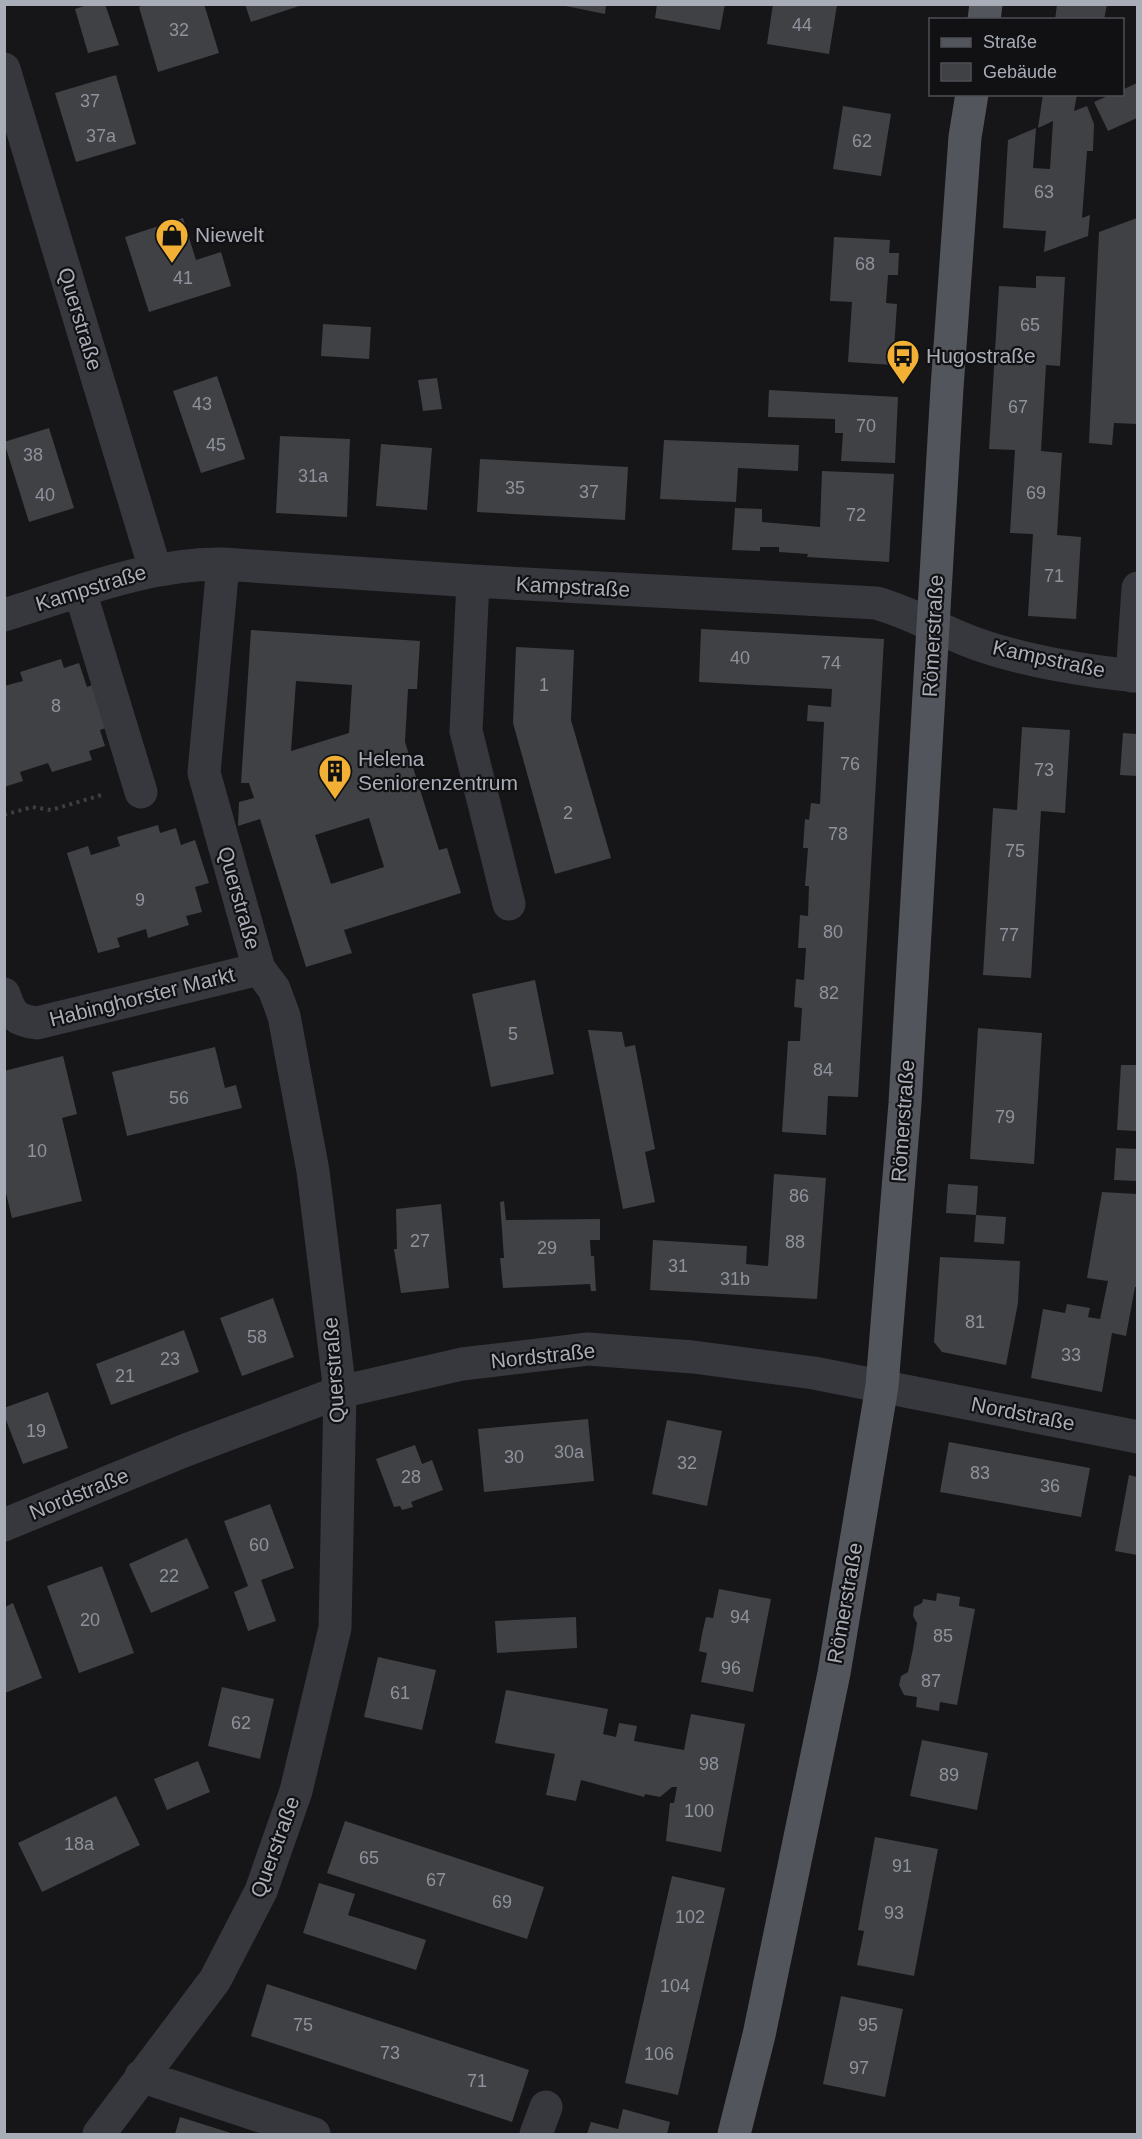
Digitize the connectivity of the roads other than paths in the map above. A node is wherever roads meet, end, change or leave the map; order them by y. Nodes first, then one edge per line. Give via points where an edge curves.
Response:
1 (4, 69) edge
2 (972, 96) edge
3 (223, 564) junction
4 (155, 569) junction
5 (473, 581) junction
6 (1137, 588) edge
7 (81, 591) junction
8 (4, 615) edge
9 (934, 626) junction
10 (1135, 676) edge
11 (140, 788) road end
12 (509, 904) dead end
13 (259, 969) junction
14 (4, 994) edge
15 (882, 1386) junction
16 (340, 1392) junction
17 (1137, 1437) edge
18 (4, 1524) edge
19 (141, 2076) junction
20 (99, 2134) edge
21 (314, 2134) edge
22 (734, 2134) edge

1 - 4 street, Querstraße
2 - 9 main road, Römerstraße via 965,137
3 - 4 street, Kampstraße
3 - 5 street, Kampstraße
3 - 13 street, Querstraße via 204,773
4 - 7 street, Kampstraße
5 - 9 street, Kampstraße via 876,603
5 - 12 street via 466,731
6 - 10 street
7 - 8 street, Kampstraße
7 - 11 street
9 - 10 street, Kampstraße via 1016,656
9 - 15 main road, Römerstraße via 905,1103
13 - 14 street, Habinghorster Markt via 37,1023 21,1021 9,1010
13 - 16 street, Querstraße via 274,989 284,1016 313,1171
15 - 16 street, Nordstraße via 693,1357 588,1349 462,1364
15 - 17 street, Nordstraße
15 - 22 main road, Römerstraße via 834,1673 759,2035
16 - 18 street, Nordstraße
16 - 19 street, Querstraße via 335,1628 296,1791 261,1891 214,1980
19 - 20 street, Querstraße
19 - 21 street

